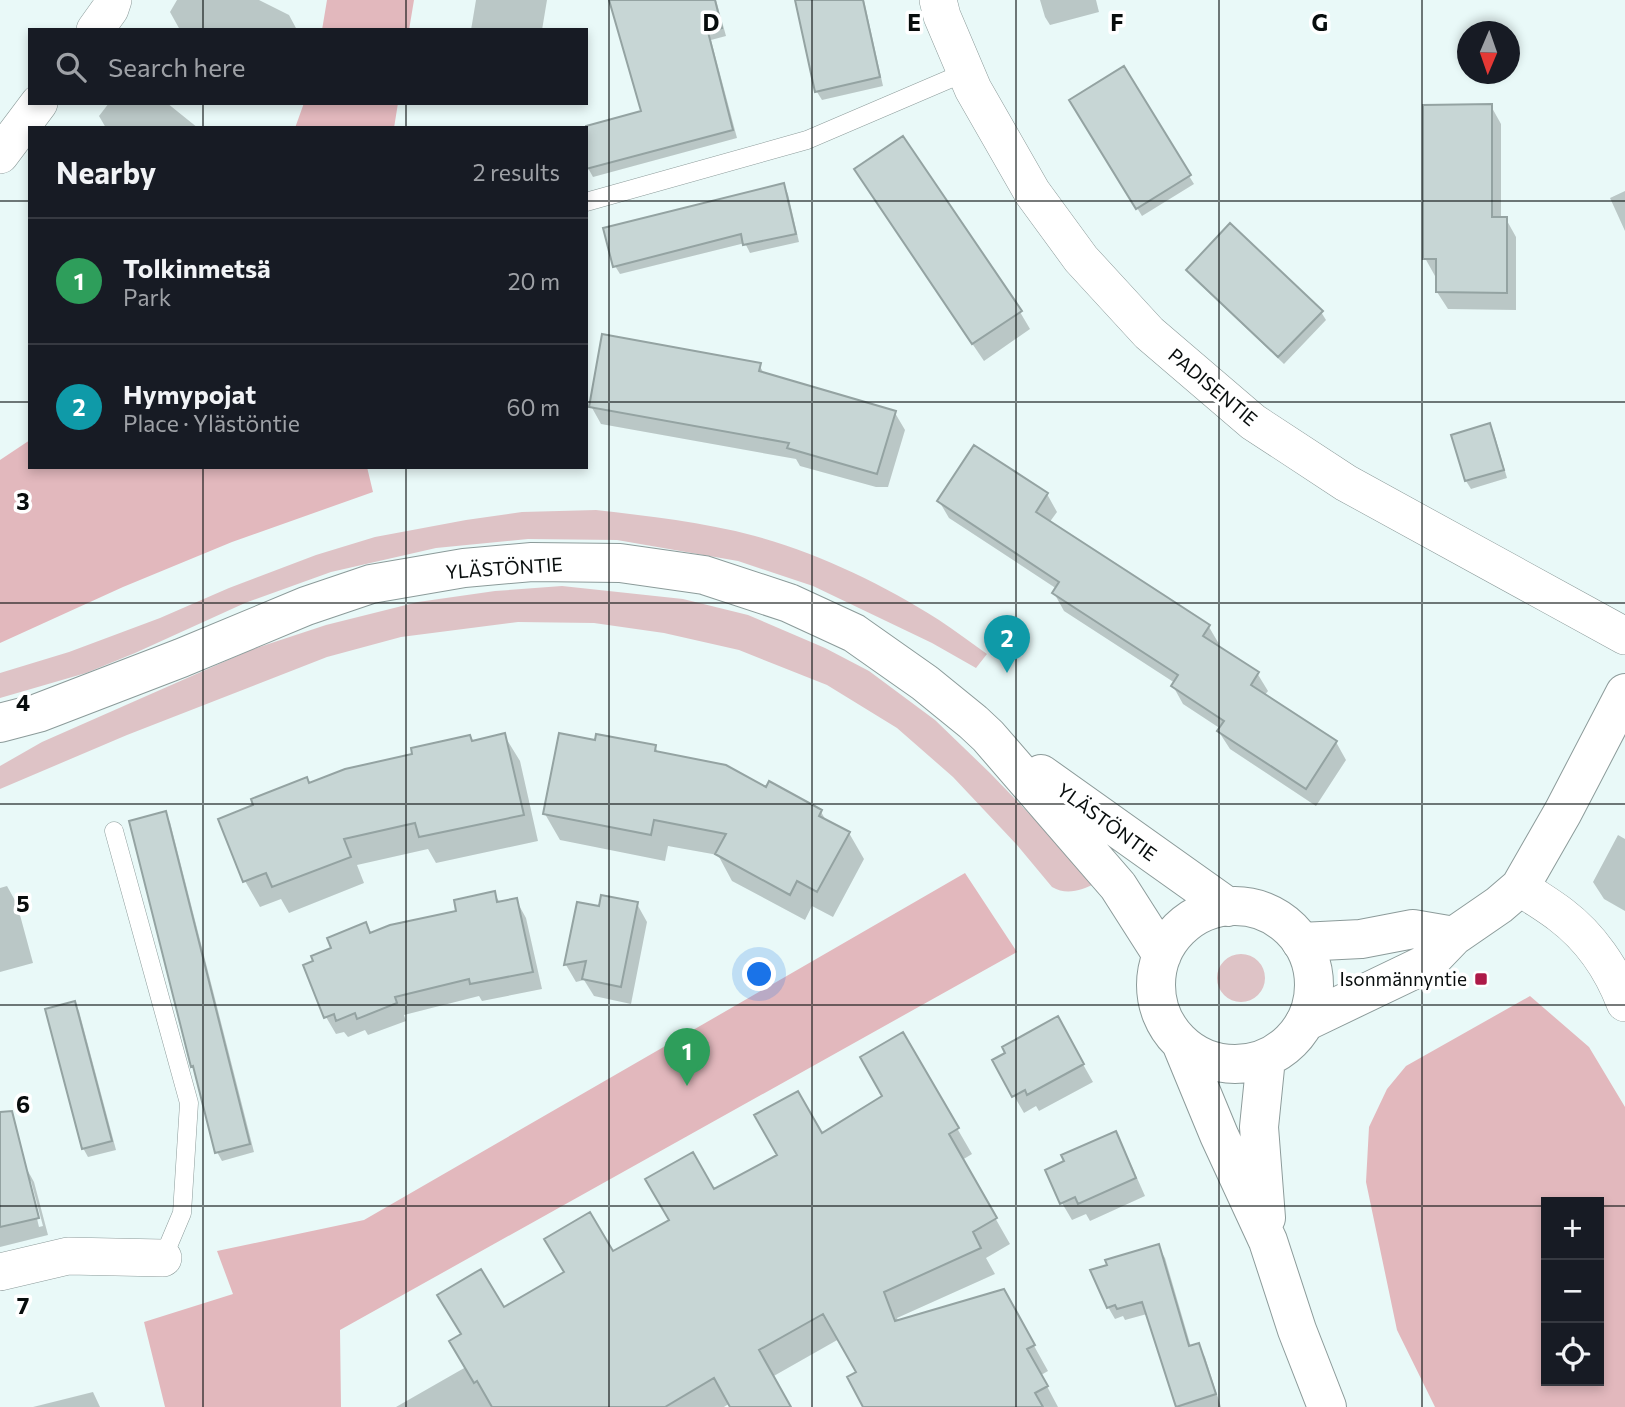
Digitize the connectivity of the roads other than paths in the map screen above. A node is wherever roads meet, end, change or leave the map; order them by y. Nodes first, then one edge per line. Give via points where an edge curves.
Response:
1 (113, 0) edge
2 (938, 0) edge
3 (96, 28) edge
4 (966, 72) junction
5 (38, 105) edge
6 (0, 155) edge
7 (588, 201) edge
8 (1625, 636) edge
9 (1625, 692) edge
10 (0, 723) edge
11 (988, 736) junction
12 (114, 831) dead end
13 (1520, 887) junction
14 (1228, 906) junction
15 (1454, 936) junction
16 (1301, 942) junction
17 (1162, 955) junction
18 (1625, 1003) edge
19 (1305, 1022) junction
20 (1181, 1043) junction
21 (1266, 1058) junction
22 (1268, 1241) junction
23 (163, 1258) joint
24 (0, 1272) edge
25 (1327, 1407) edge

1 - 3 street
2 - 4 street, PADISENTIE
4 - 7 lane via 807,140
4 - 8 street, PADISENTIE via 1032,192 1073,247 1149,333 1191,369 1253,422 1346,484
5 - 6 street
9 - 13 main road
10 - 11 main road, YLÄSTÖNTIE via 38,713 371,584 532,562 620,563 704,575 789,603 854,633 925,683
11 - 14 main road, YLÄSTÖNTIE
11 - 17 main road, YLÄSTÖNTIE via 1118,886
12 - 23 lane via 189,1103 182,1213
13 - 15 main road
13 - 18 street via 1578,930 1606,963
14 - 16 main road via 1272,916
14 - 17 main road via 1186,923
15 - 16 main road via 1413,929 1361,939
15 - 19 main road via 1428,963
16 - 19 main road via 1314,978
17 - 20 main road via 1156,982 1159,1006
19 - 21 main road via 1292,1039
20 - 21 main road via 1201,1056 1225,1063
20 - 22 main road
21 - 22 main road via 1259,1127
22 - 25 main road
23 - 24 street via 68,1256

